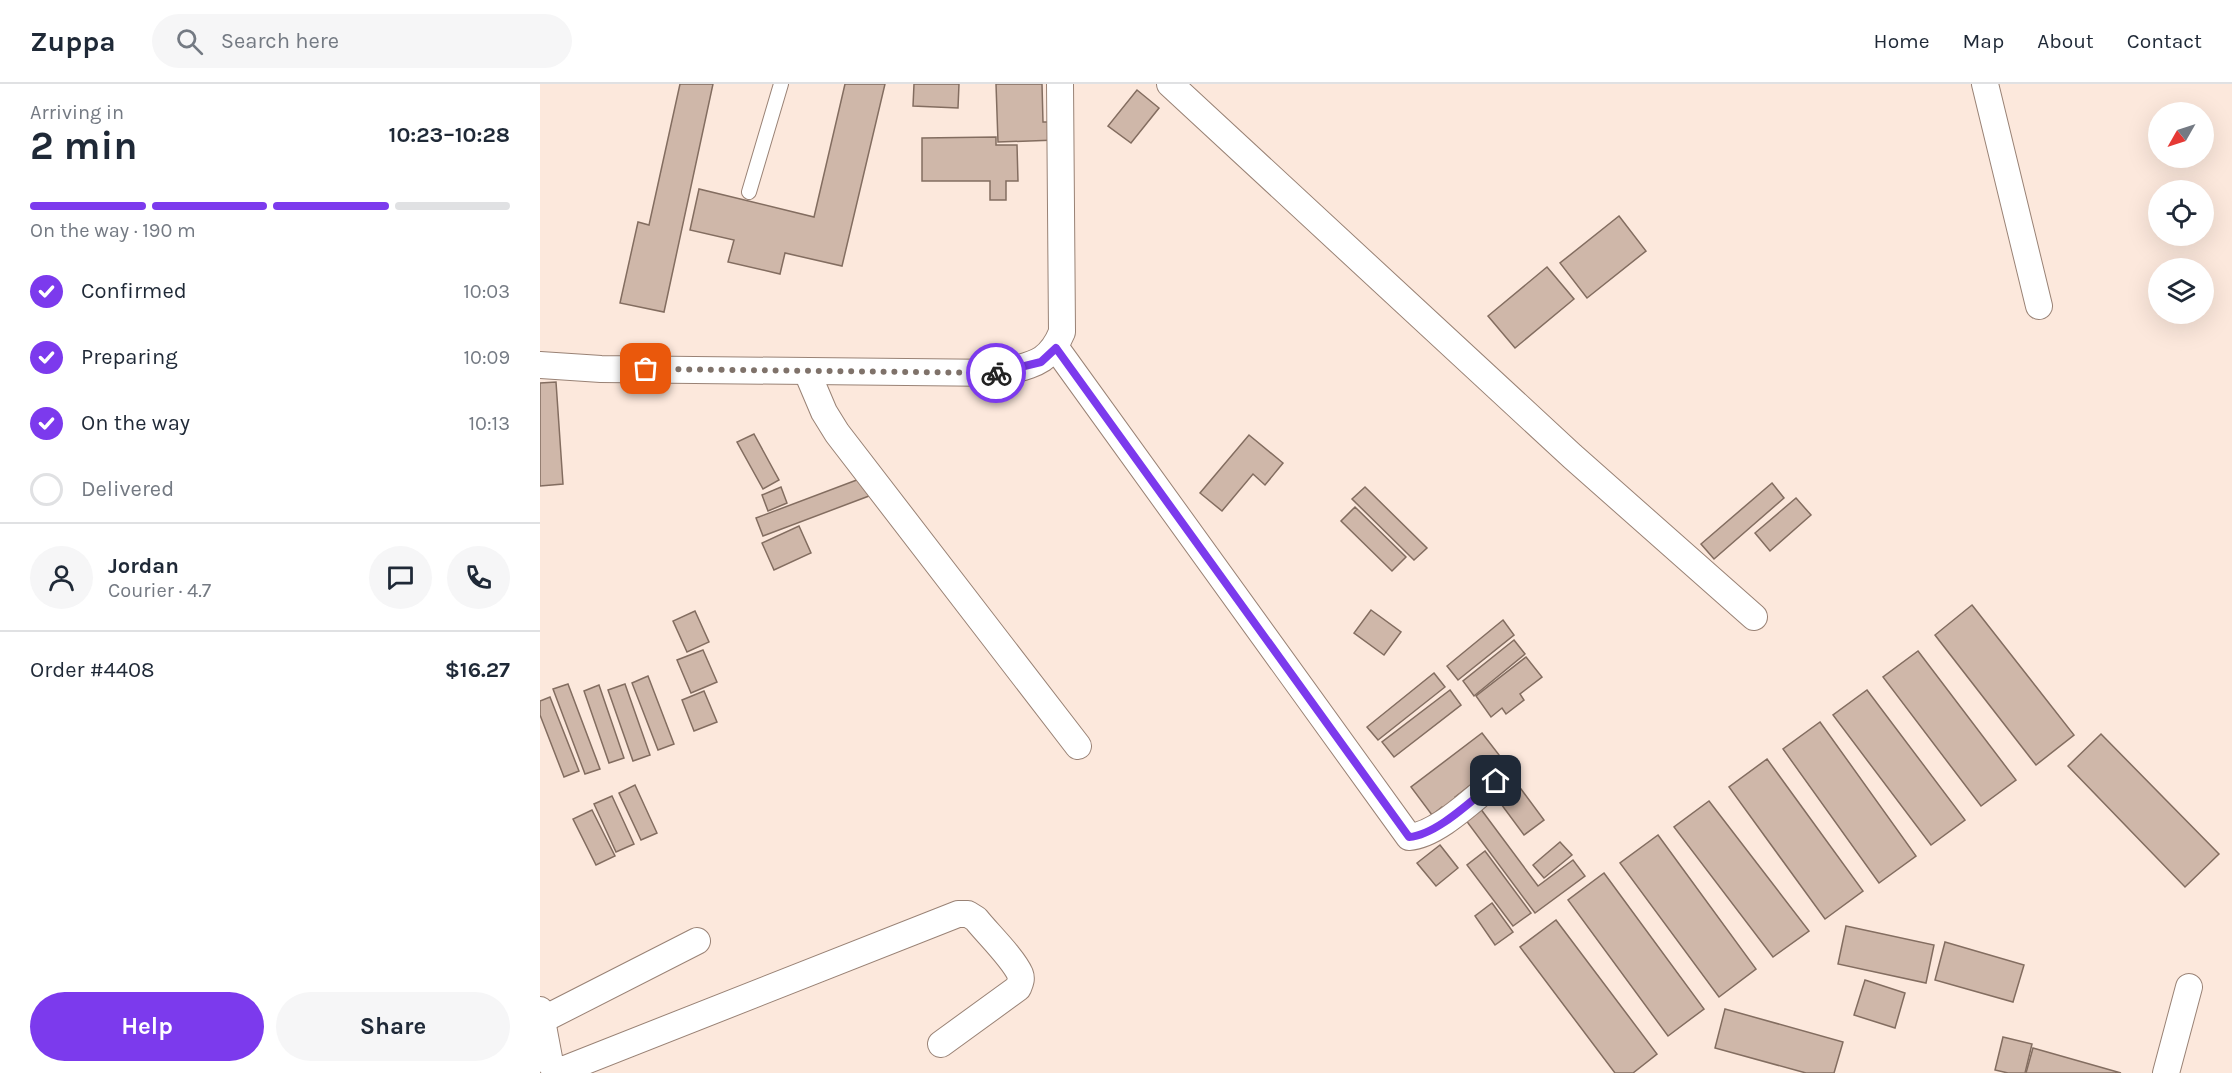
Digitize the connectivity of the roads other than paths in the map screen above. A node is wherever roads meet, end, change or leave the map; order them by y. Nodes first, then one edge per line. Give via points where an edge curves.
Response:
1 (781, 84) edge
2 (1060, 84) edge
3 (1170, 84) edge
4 (1985, 84) edge
5 (749, 192) dead end
6 (2039, 306) dead end
7 (1056, 348) junction
8 (540, 366) edge
9 (807, 372) junction
10 (1754, 617) dead end
11 (1078, 746) dead end
12 (1496, 781) dead end
13 (697, 941) dead end
14 (2188, 987) dead end
15 (541, 1015) edge
16 (940, 1044) dead end
17 (2166, 1073) edge

1 - 5 lane
2 - 7 street via 1062,332
3 - 10 street via 1572,456
4 - 6 street
7 - 9 street via 1041,362 1002,373
7 - 12 street via 1409,837 1436,827
8 - 9 street
9 - 11 street via 837,434
13 - 15 street
14 - 17 street
15 - 16 street via 550,1063 556,1069 565,1069 958,914 968,914 1017,969 1020,984

